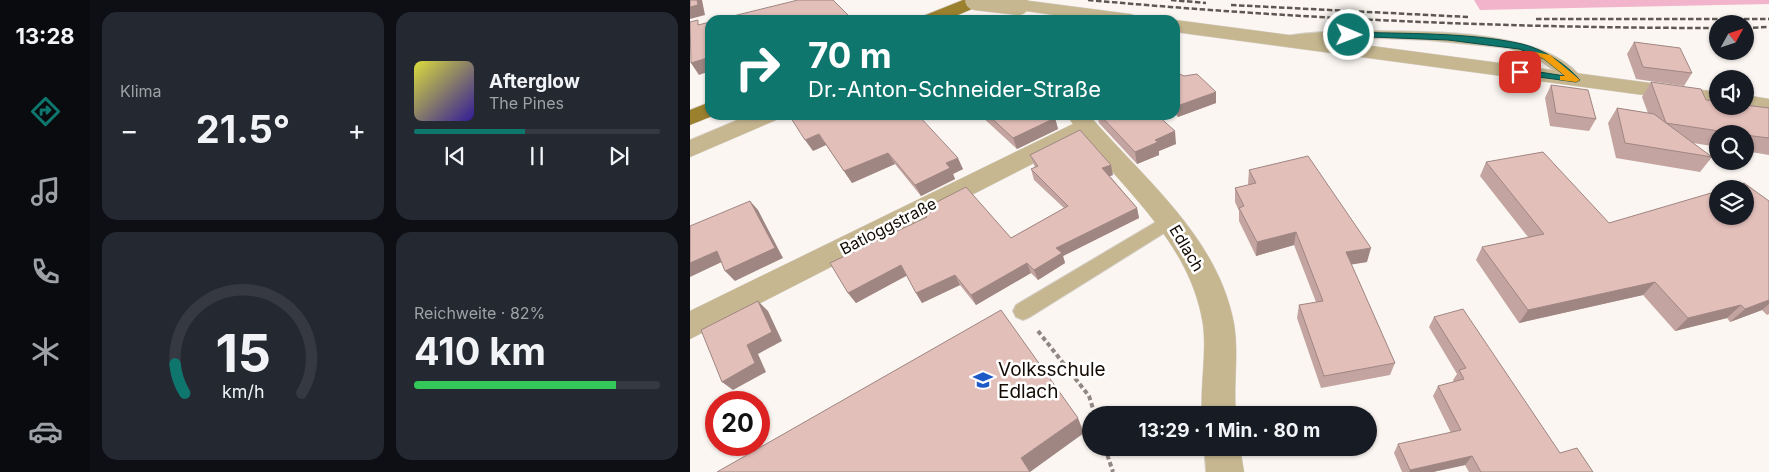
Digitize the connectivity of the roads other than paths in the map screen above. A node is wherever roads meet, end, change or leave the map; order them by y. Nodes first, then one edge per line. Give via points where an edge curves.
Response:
1 (976, 0) edge
2 (1020, 11) edge
3 (942, 15) edge
4 (1069, 15) edge
5 (1180, 27) edge
6 (1709, 98) edge
7 (1754, 104) edge
8 (1769, 106) edge
9 (705, 112) edge
10 (690, 118) edge
11 (757, 120) edge
12 (1082, 121) edge
13 (690, 149) edge
14 (1171, 220) junction
15 (1023, 311) road end
16 (690, 326) edge
17 (1218, 406) edge
18 (1223, 456) edge
19 (1225, 472) edge

1 - 2 street, bridge
1 - 3 main road
2 - 4 street
5 - 6 street
7 - 8 street
9 - 10 main road
11 - 13 street
12 - 14 street, Edlach
12 - 16 street, Batloggstraße
14 - 15 lane
14 - 17 street, Edlach via 1210,286 1219,325
18 - 19 street

